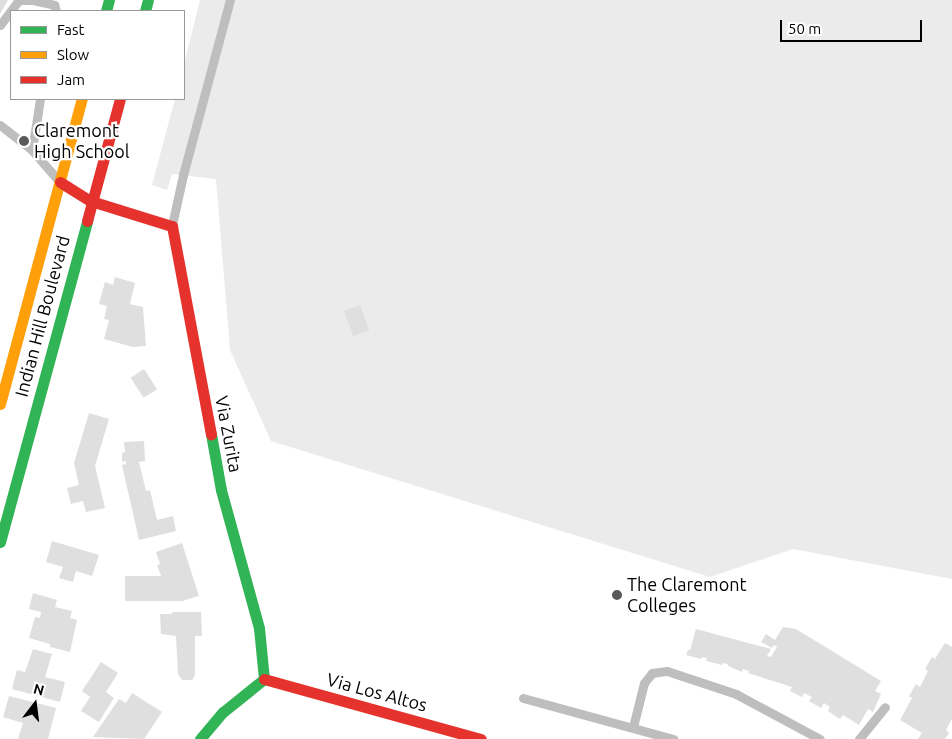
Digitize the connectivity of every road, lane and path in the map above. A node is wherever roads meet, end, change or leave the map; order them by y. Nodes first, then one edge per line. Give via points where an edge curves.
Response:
1 (230, 0) edge
2 (11, 10) edge
3 (56, 10) edge
4 (10, 12) edge
5 (0, 25) edge
6 (40, 100) edge
7 (82, 100) edge
8 (120, 100) edge
9 (0, 125) edge
10 (32, 150) junction
11 (60, 182) junction
12 (91, 200) junction
13 (172, 226) junction
14 (0, 404) edge
15 (0, 542) edge
16 (264, 679) junction
17 (523, 698) dead end
18 (885, 707) dead end
19 (633, 728) junction
20 (200, 739) edge
21 (481, 739) edge
22 (673, 739) edge
23 (820, 739) edge
24 (859, 739) edge

1 - 13 lane
2 - 3 lane via 19,0 33,0 54,5
4 - 5 lane
6 - 10 lane
7 - 11 street, Indian Hill Boulevard
8 - 12 street, Indian Hill Boulevard
9 - 10 lane
10 - 11 lane
11 - 12 street
11 - 14 street, Indian Hill Boulevard
12 - 13 street
12 - 15 street, Indian Hill Boulevard
13 - 16 street, Via Zurita via 222,490 259,628
16 - 20 street via 223,712
16 - 21 street, Via Los Altos
17 - 19 lane
18 - 24 lane
19 - 22 lane
19 - 23 lane via 644,683 652,673 667,671 736,694

